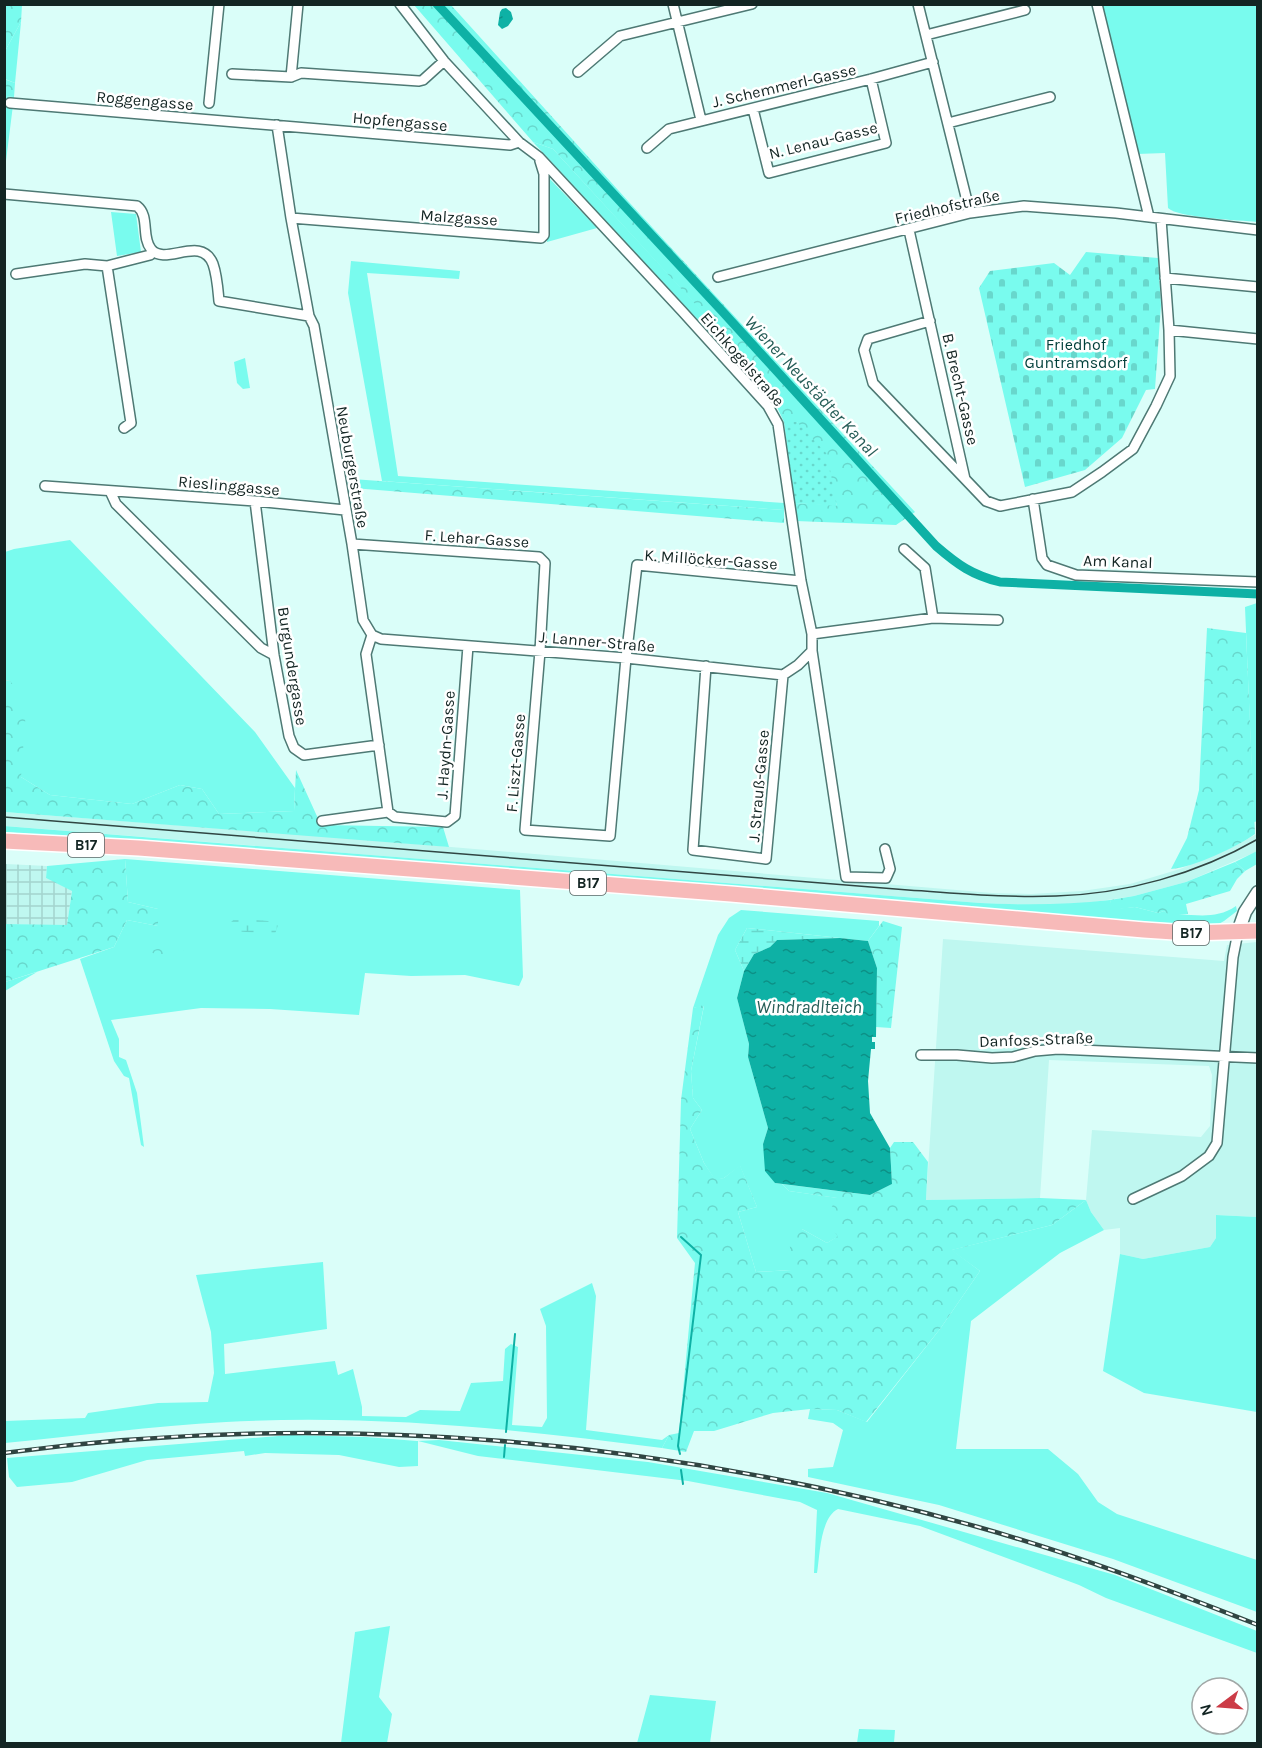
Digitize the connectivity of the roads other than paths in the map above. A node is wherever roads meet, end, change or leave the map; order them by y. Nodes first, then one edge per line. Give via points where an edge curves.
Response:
1 (219, 4) edge
2 (298, 4) edge
3 (400, 4) edge
4 (673, 4) edge
5 (752, 4) edge
6 (918, 4) edge
7 (1097, 4) edge
8 (1025, 10) dead end
9 (678, 23) junction
10 (926, 35) junction
11 (444, 61) junction
12 (933, 62) junction
13 (578, 72) dead end
14 (232, 74) dead end
15 (291, 77) junction
16 (872, 79) junction
17 (1050, 98) dead end
18 (10, 103) dead end
19 (209, 103) dead end
20 (753, 109) junction
21 (701, 120) junction
22 (948, 123) junction
23 (278, 125) junction
24 (519, 142) junction
25 (647, 148) dead end
26 (538, 157) junction
27 (4, 194) edge
28 (970, 213) junction
29 (1149, 217) junction
30 (291, 218) junction
31 (1161, 219) junction
32 (909, 230) junction
33 (1257, 230) edge
34 (153, 252) junction
35 (107, 266) junction
36 (16, 274) dead end
37 (718, 277) dead end
38 (1165, 278) junction
39 (1257, 287) edge
40 (309, 316) junction
41 (930, 321) junction
42 (1169, 330) junction
43 (1257, 339) edge
44 (124, 428) dead end
45 (965, 479) junction
46 (45, 486) dead end
47 (110, 490) junction
48 (1033, 499) junction
49 (255, 501) junction
50 (345, 510) junction
51 (352, 544) junction
52 (904, 549) dead end
53 (801, 581) junction
54 (1257, 582) edge
55 (933, 618) junction
56 (998, 620) dead end
57 (812, 634) junction
58 (372, 635) junction
59 (468, 646) junction
60 (540, 651) junction
61 (812, 651) junction
62 (274, 655) junction
63 (626, 658) junction
64 (706, 666) junction
65 (783, 675) junction
66 (379, 745) junction
67 (388, 812) junction
68 (322, 820) dead end
69 (4, 841) edge
70 (885, 849) dead end
71 (1257, 892) edge
72 (1257, 930) edge
73 (1238, 932) junction
74 (921, 1054) dead end
75 (1224, 1056) junction
76 (1257, 1058) edge
77 (1133, 1199) dead end

1 - 19 street
2 - 15 street
3 - 11 street, Eichkogelstraße
4 - 9 street
5 - 9 street
6 - 10 street
7 - 29 street
8 - 10 street
9 - 13 street via 620,36
9 - 21 street
10 - 12 street
11 - 15 street via 419,81 301,72
11 - 24 street, Eichkogelstraße
12 - 16 street, J. Schemmerl-Gasse
12 - 22 street
14 - 15 street
16 - 20 street, J. Schemmerl-Gasse
16 - 20 street, N. Lenau-Gasse via 886,143 769,172
17 - 22 street
18 - 23 street, Roggengasse
20 - 21 street, J. Schemmerl-Gasse
21 - 25 street, J. Schemmerl-Gasse via 669,129
22 - 28 street
23 - 24 street, Hopfengasse via 510,145
23 - 30 street, Neuburgerstraße
24 - 26 street, Eichkogelstraße
26 - 30 street, Malzgasse via 544,174 541,238
26 - 53 street, Eichkogelstraße via 768,406 778,424
27 - 34 street via 137,206 142,211
28 - 29 street, Friedhofstraße via 1024,206
28 - 32 street, Friedhofstraße
29 - 31 street, Friedhofstraße
30 - 40 street, Neuburgerstraße
31 - 33 street, Friedhofstraße
31 - 38 street
32 - 37 street, Friedhofstraße
32 - 41 street, B. Brecht-Gasse
34 - 35 street
34 - 40 street via 198,251 206,255 212,262 219,301
35 - 36 street via 86,264
35 - 44 street via 131,423
38 - 39 street
38 - 42 street
40 - 50 street, Neuburgerstraße via 314,326
41 - 45 street, B. Brecht-Gasse
41 - 45 street via 868,339 864,350 873,383
42 - 43 street
42 - 48 street via 1170,376 1133,449 1072,492
45 - 48 street via 986,501 1000,506
46 - 47 street, Rieslinggasse
47 - 49 street, Rieslinggasse
47 - 62 street via 116,504 261,648
48 - 54 street, Am Kanal via 1042,558 1047,565 1076,575
49 - 50 street, Rieslinggasse
49 - 62 street, Burgundergasse
50 - 51 street, Neuburgerstraße
51 - 58 street, Neuburgerstraße via 363,620
51 - 60 street, F. Lehar-Gasse via 539,557 545,563
52 - 55 street via 925,568
53 - 57 street, Eichkogelstraße
53 - 63 street, K. Millöcker-Gasse via 637,566
55 - 56 street
55 - 57 street
57 - 61 street, Eichkogelstraße
58 - 59 street, J. Lanner-Straße
58 - 66 street via 366,654
59 - 60 street, J. Lanner-Straße
59 - 67 street, J. Haydn-Gasse via 455,816 447,822 395,817
60 - 63 street, J. Lanner-Straße
60 - 63 street, F. Liszt-Gasse via 525,830 610,836
61 - 65 street
61 - 70 street, Eichkogelstraße via 846,877 886,878 890,869
62 - 66 street, Burgundergasse via 294,748 304,755
63 - 64 street, J. Lanner-Straße
64 - 65 street, J. Lanner-Straße
64 - 65 street, J. Strauß-Gasse via 693,850 766,859
66 - 67 street
67 - 68 street, J. Haydn-Gasse
69 - 73 main road, B17 via 730,894 1144,930
71 - 73 street
72 - 73 main road, B17
73 - 75 street
74 - 75 street, Danfoss-Straße via 992,1058 1058,1049
75 - 76 street, Danfoss-Straße
75 - 77 street via 1217,1143 1209,1156 1182,1176

